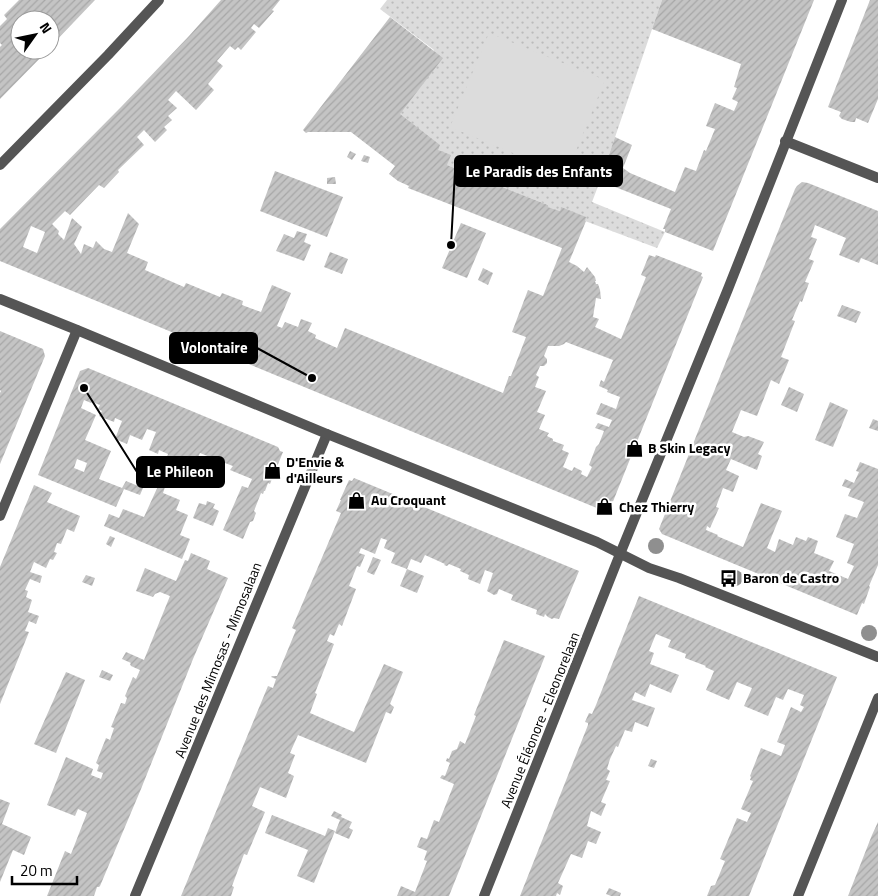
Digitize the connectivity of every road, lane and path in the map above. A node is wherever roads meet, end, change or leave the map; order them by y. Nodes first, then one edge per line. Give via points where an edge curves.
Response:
1 (159, 0) edge
2 (842, 0) edge
3 (786, 141) junction
4 (0, 165) edge
5 (878, 178) edge
6 (0, 299) edge
7 (78, 330) junction
8 (327, 434) junction
9 (0, 516) edge
10 (620, 554) junction
11 (878, 657) edge
12 (878, 698) edge
13 (136, 896) edge
14 (484, 896) edge
15 (798, 896) edge

1 - 4 street
2 - 3 street, Avenue Éléonore - Eleonorelaan
3 - 5 street
3 - 10 street, Avenue Éléonore - Eleonorelaan
6 - 7 street
7 - 8 street
7 - 9 street
8 - 10 street
8 - 13 street, Avenue des Mimosas - Mimosalaan
10 - 11 street
10 - 14 street, Avenue Éléonore - Eleonorelaan
12 - 15 street

